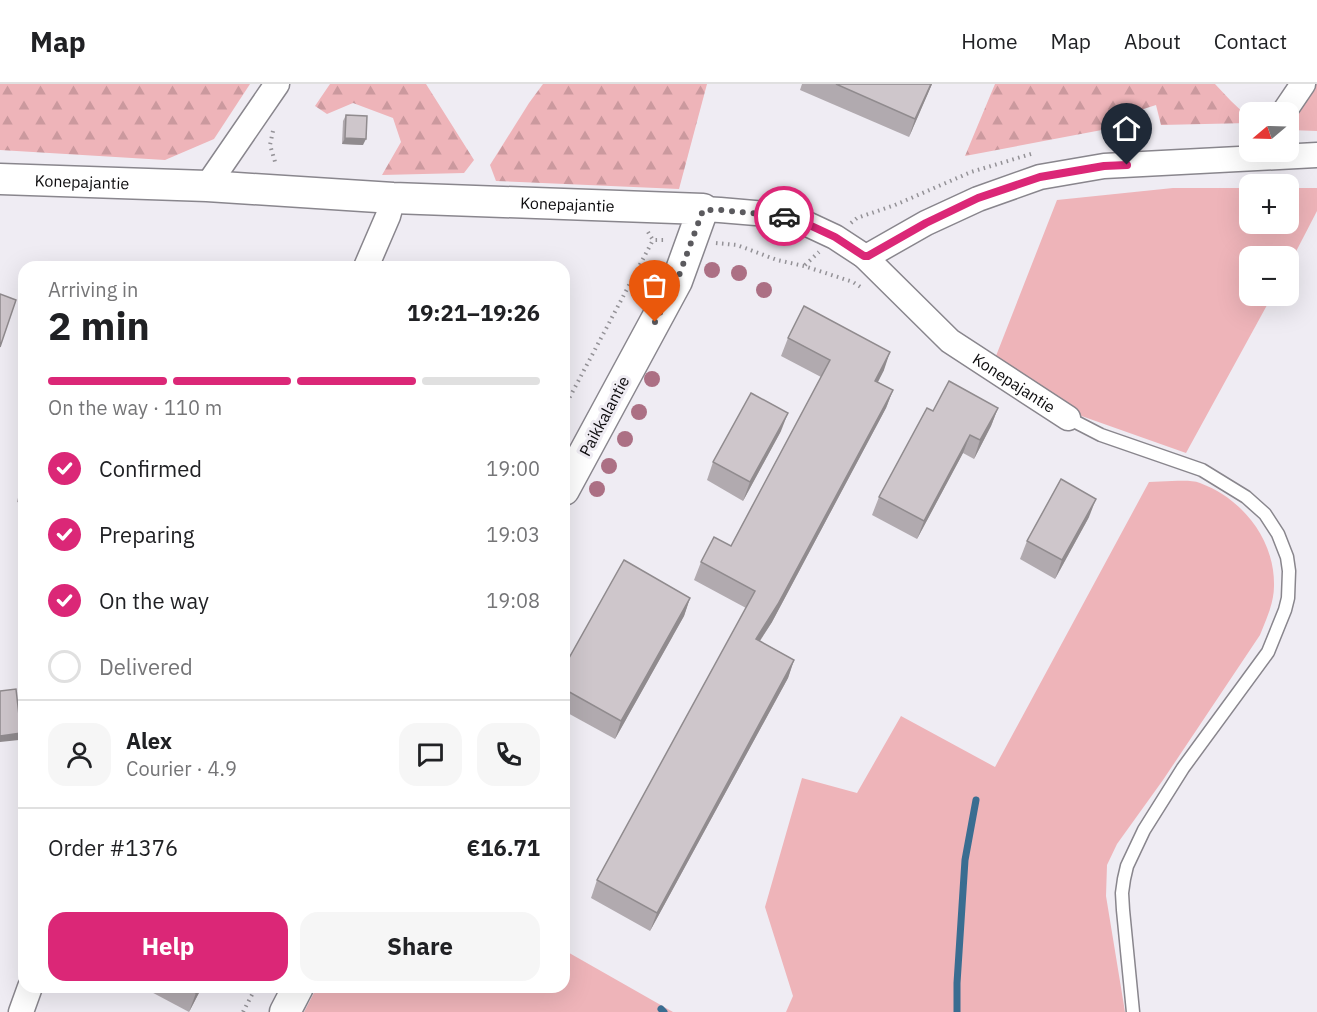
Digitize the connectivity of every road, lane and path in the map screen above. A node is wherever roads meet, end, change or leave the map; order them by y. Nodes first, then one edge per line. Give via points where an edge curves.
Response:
1 (277, 84) edge
2 (1303, 84) edge
3 (1291, 102) edge
4 (273, 129) dead end
5 (1299, 155) edge
6 (1317, 155) edge
7 (1239, 156) edge
8 (0, 179) edge
9 (207, 186) junction
10 (278, 190) junction
11 (393, 198) junction
12 (703, 210) junction
13 (653, 240) dead end
14 (692, 241) junction
15 (864, 256) junction
16 (369, 261) edge
17 (862, 288) dead end
18 (570, 397) edge
19 (1068, 418) joint
20 (570, 479) edge
21 (28, 993) edge
22 (253, 993) edge
23 (295, 993) edge
24 (21, 1012) edge
25 (243, 1012) edge
26 (285, 1012) edge
27 (1133, 1012) edge

1 - 9 street
2 - 3 street
4 - 10 path via 270,145
5 - 6 street
7 - 15 street via 1104,166 1040,177 978,198
8 - 9 street, Konepajantie
9 - 10 street, Konepajantie
10 - 11 street, Konepajantie
11 - 12 street, Konepajantie
11 - 16 street
12 - 14 street, Paikkalantie
12 - 15 street, Konepajantie via 790,216
13 - 18 path
14 - 17 path via 737,245
14 - 20 street, Paikkalantie via 677,281
15 - 19 street, Konepajantie via 950,341
19 - 27 lane via 1101,435 1202,470 1246,497 1265,514 1278,534 1289,571 1285,610 1268,652 1183,768 1144,830 1127,866 1123,910
21 - 24 street
22 - 25 path
23 - 26 street

